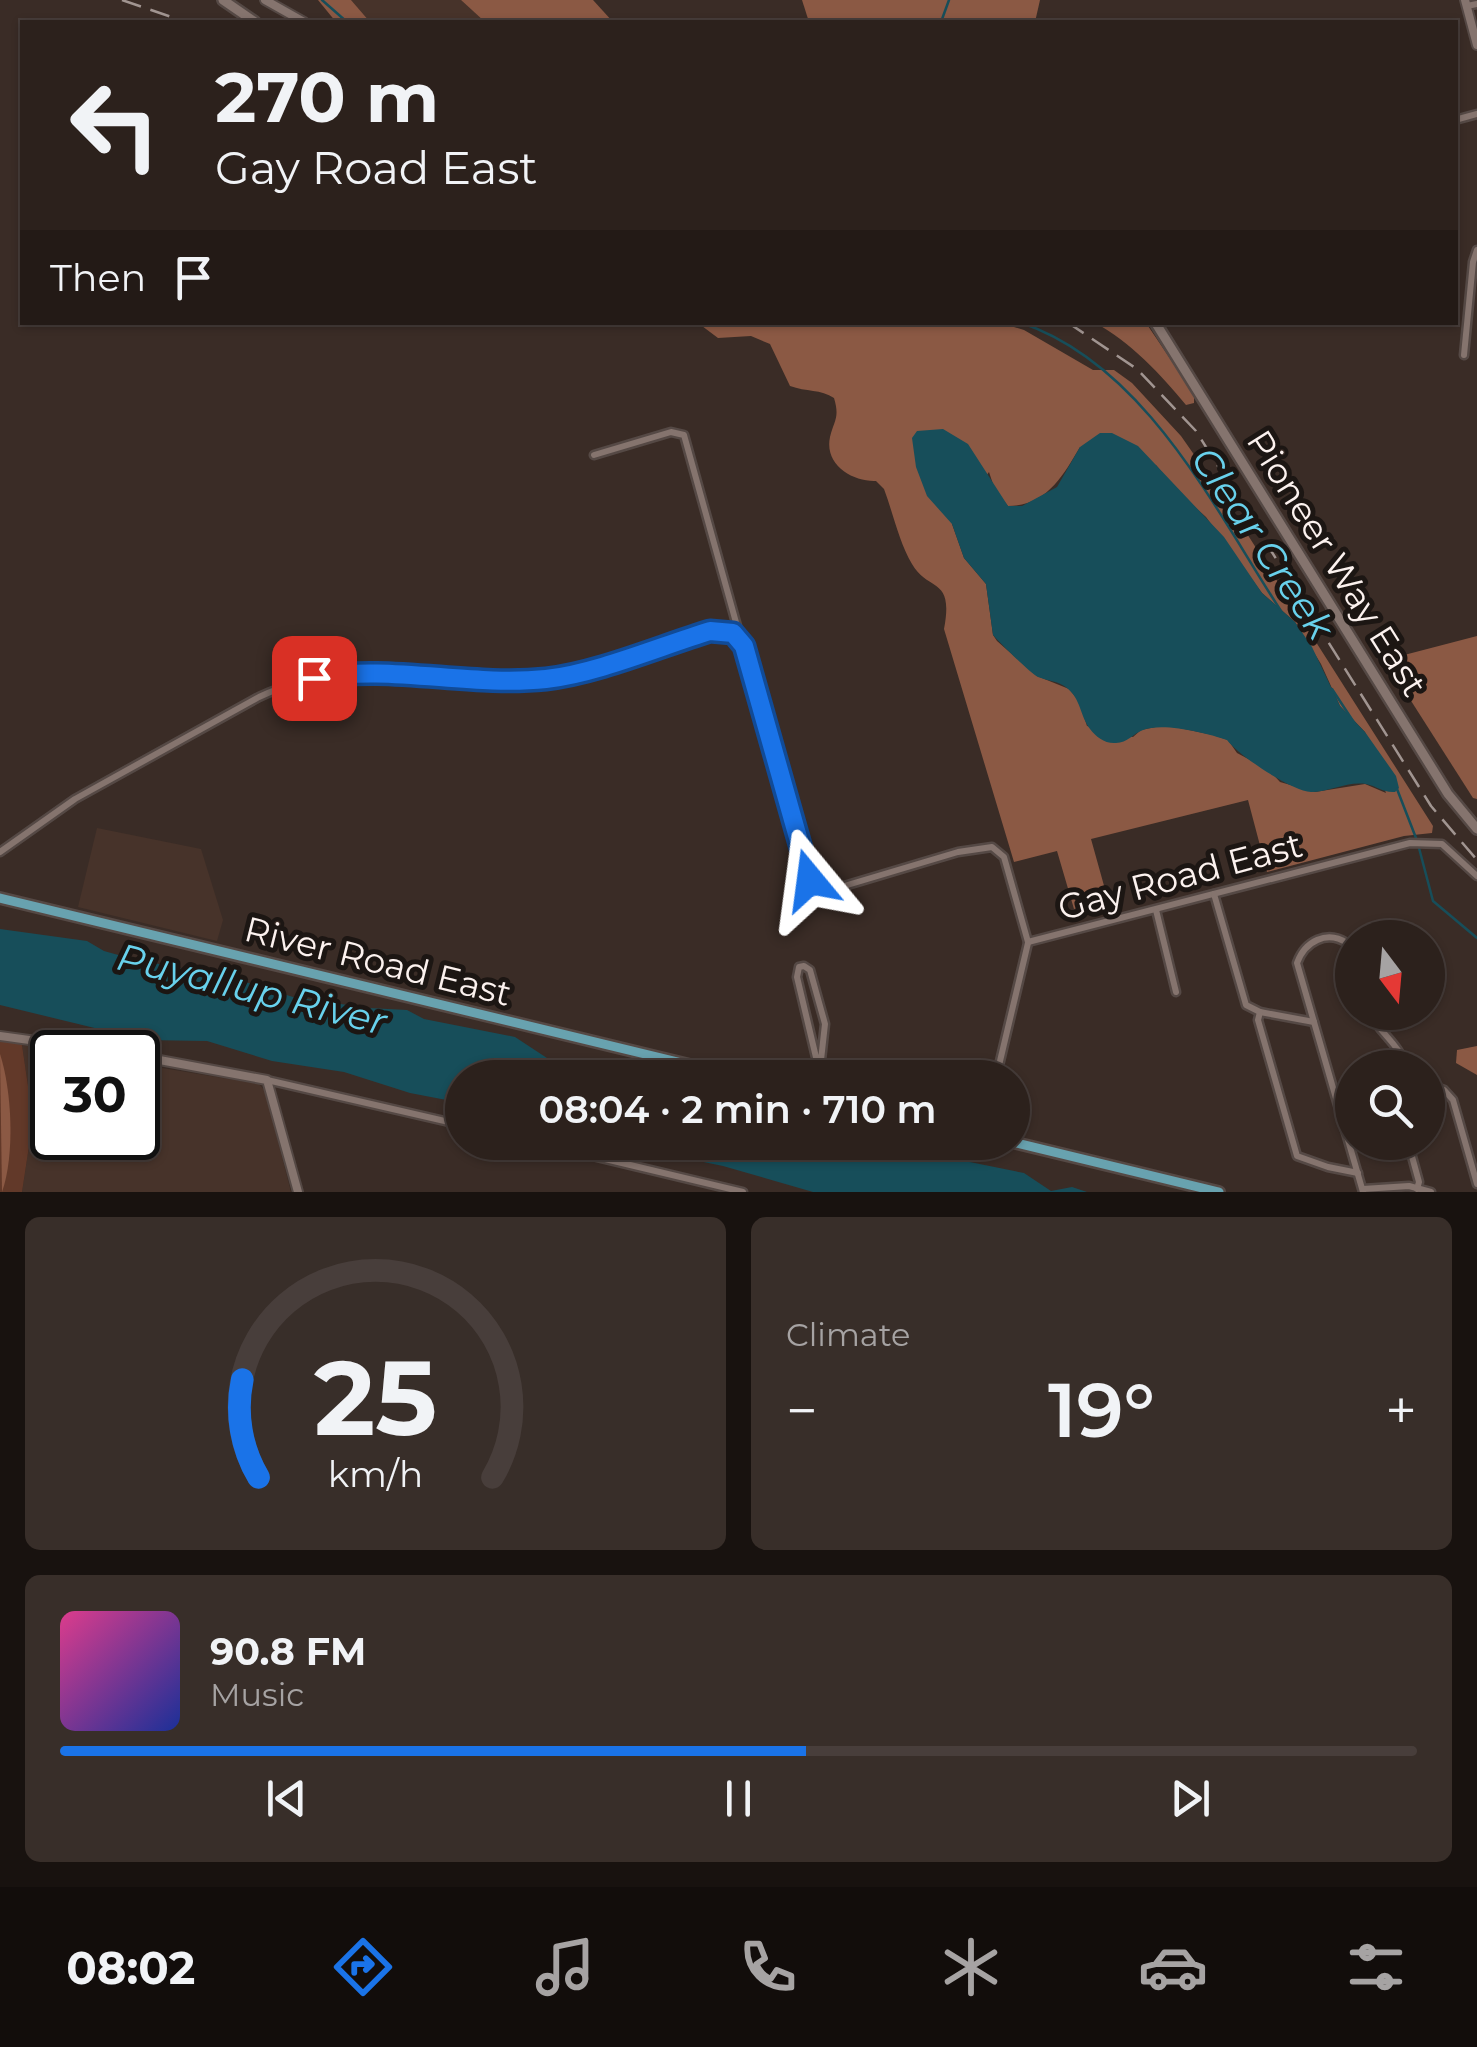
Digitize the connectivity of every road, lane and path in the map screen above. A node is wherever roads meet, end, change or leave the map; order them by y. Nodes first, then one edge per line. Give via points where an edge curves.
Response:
1 (223, 0) edge
2 (265, 0) edge
3 (1466, 3) edge
4 (1477, 4) edge
5 (252, 20) edge
6 (300, 20) edge
7 (1477, 45) edge
8 (1477, 250) edge
9 (1158, 325) edge
10 (1464, 355) dead end
11 (594, 455) dead end
12 (733, 633) junction
13 (1477, 829) edge
14 (0, 852) edge
15 (1477, 876) edge
16 (1214, 894) junction
17 (0, 898) edge
18 (1156, 910) junction
19 (1335, 937) edge
20 (1028, 942) junction
21 (1176, 992) dead end
22 (1260, 1012) junction
23 (1316, 1023) junction
24 (1379, 1030) edge
25 (0, 1036) edge
26 (30, 1040) edge
27 (1399, 1050) edge
28 (160, 1060) edge
29 (670, 1060) edge
30 (1000, 1060) edge
31 (819, 1074) edge
32 (267, 1080) junction
33 (1445, 1091) edge
34 (445, 1122) edge
35 (1030, 1146) edge
36 (609, 1160) edge
37 (1413, 1160) edge
38 (1358, 1172) junction
39 (1477, 1184) edge
40 (1417, 1188) junction
41 (1363, 1191) edge
42 (298, 1192) edge
43 (742, 1192) edge
44 (1220, 1192) edge
45 (1431, 1192) edge

1 - 5 main road
2 - 6 street
3 - 4 street
3 - 7 street
8 - 10 street
9 - 13 main road, Pioneer Way East via 1448,794
11 - 12 street via 681,433 737,626
12 - 14 street via 710,631 549,678 372,672 291,684 75,799
12 - 20 street, Gay Road East via 744,646 816,889 830,891 992,847 1004,857
15 - 16 street, Gay Road East via 1442,844 1410,844
16 - 18 street, Gay Road East
16 - 22 street via 1240,989 1246,1004
17 - 29 main road, River Road East
18 - 20 street, Gay Road East
18 - 21 street
19 - 23 street via 1318,939 1297,963
20 - 30 street
22 - 23 street
22 - 38 street via 1300,1158
23 - 38 street
24 - 27 street
25 - 26 street
28 - 32 street
31 - 31 street via 824,1024 804,966 797,977
32 - 34 street
32 - 42 street
33 - 39 street via 1454,1100
35 - 44 main road
36 - 43 street
37 - 40 street
38 - 41 street
40 - 41 street
40 - 45 street

